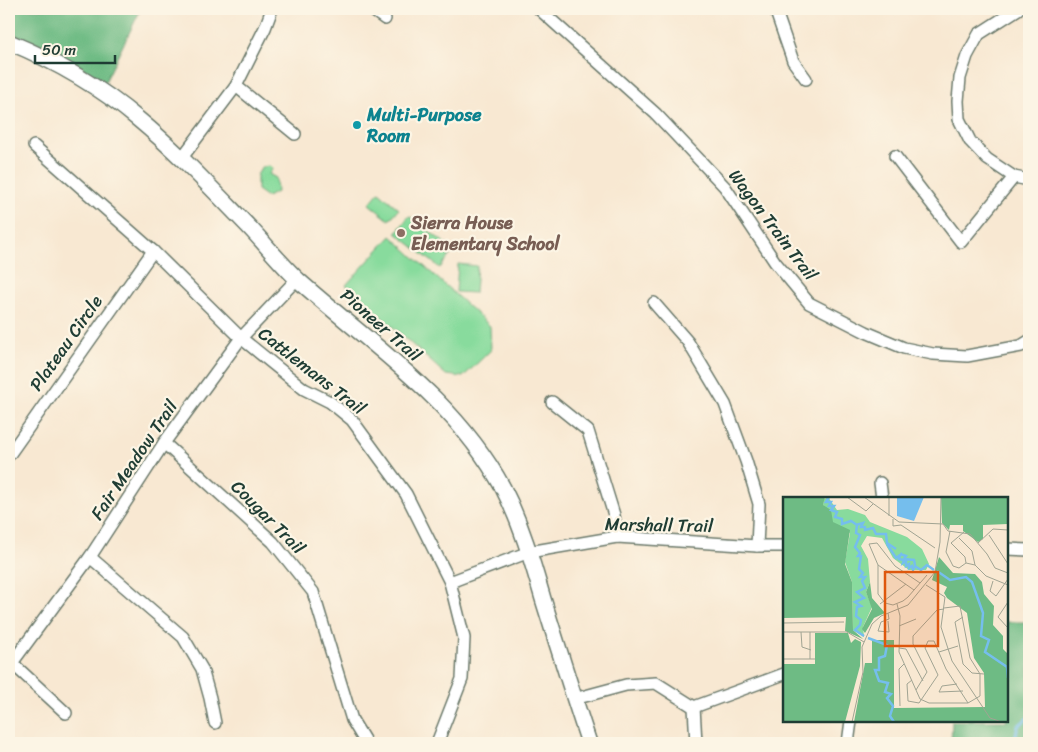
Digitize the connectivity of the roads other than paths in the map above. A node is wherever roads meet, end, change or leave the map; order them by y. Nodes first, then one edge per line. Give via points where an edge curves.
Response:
1 (272, 9) edge
2 (371, 9) edge
3 (539, 9) edge
4 (776, 9) edge
5 (1018, 9) edge
6 (385, 19) dead end
7 (9, 42) edge
8 (806, 79) dead end
9 (236, 86) junction
10 (295, 134) dead end
11 (34, 146) dead end
12 (895, 156) dead end
13 (181, 159) junction
14 (1014, 177) junction
15 (1029, 180) edge
16 (153, 251) junction
17 (297, 279) junction
18 (654, 303) dead end
19 (241, 338) junction
20 (1029, 341) edge
21 (552, 402) dead end
22 (164, 443) junction
23 (9, 455) edge
24 (880, 483) dead end
25 (882, 497) edge
26 (616, 537) junction
27 (757, 546) junction
28 (783, 546) edge
29 (1008, 549) edge
30 (1029, 550) edge
31 (529, 552) junction
32 (90, 556) junction
33 (450, 582) junction
34 (11, 665) edge
35 (783, 674) edge
36 (574, 699) junction
37 (694, 707) junction
38 (66, 713) dead end
39 (851, 722) edge
40 (215, 723) dead end
41 (366, 743) edge
42 (437, 743) edge
43 (588, 743) edge
44 (696, 743) edge
45 (848, 743) edge

1 - 9 street
2 - 6 street
3 - 20 street, Wagon Train Trail via 656,114 725,187 775,262 809,303 904,348 934,354 967,356 1021,346
4 - 8 street via 793,61
5 - 14 street via 979,34 960,78 958,101 959,119 970,141 987,159
7 - 13 main road, Pioneer Trail via 45,58 102,92 140,120
9 - 10 street
9 - 13 street
11 - 16 street, Cattlemans Trail
12 - 14 street via 962,242
13 - 17 main road, Pioneer Trail
14 - 15 street
16 - 19 street, Cattlemans Trail
16 - 23 street, Plateau Circle
17 - 19 street, Fair Meadow Trail
17 - 31 main road, Pioneer Trail via 386,353 457,421 502,487
18 - 27 street via 688,342 725,404 759,504
19 - 22 street, Fair Meadow Trail
19 - 33 street, Cattlemans Trail via 304,389 330,402 352,420 406,494
21 - 26 street via 588,431 614,515
22 - 32 street, Fair Meadow Trail
22 - 41 street, Cougar Trail via 273,542 313,592 352,720
24 - 25 street
26 - 27 street, Marshall Trail
26 - 31 street, Marshall Trail
27 - 28 street, Marshall Trail
29 - 30 street
31 - 33 street, Marshall Trail
31 - 36 main road, Pioneer Trail
32 - 34 street, Fair Meadow Trail
32 - 40 street via 183,637 202,669
33 - 42 street, Cattlemans Trail via 464,638 462,679
34 - 38 street
35 - 37 street
36 - 37 street via 626,684 656,683
36 - 43 main road, Pioneer Trail
37 - 44 street
39 - 45 street

